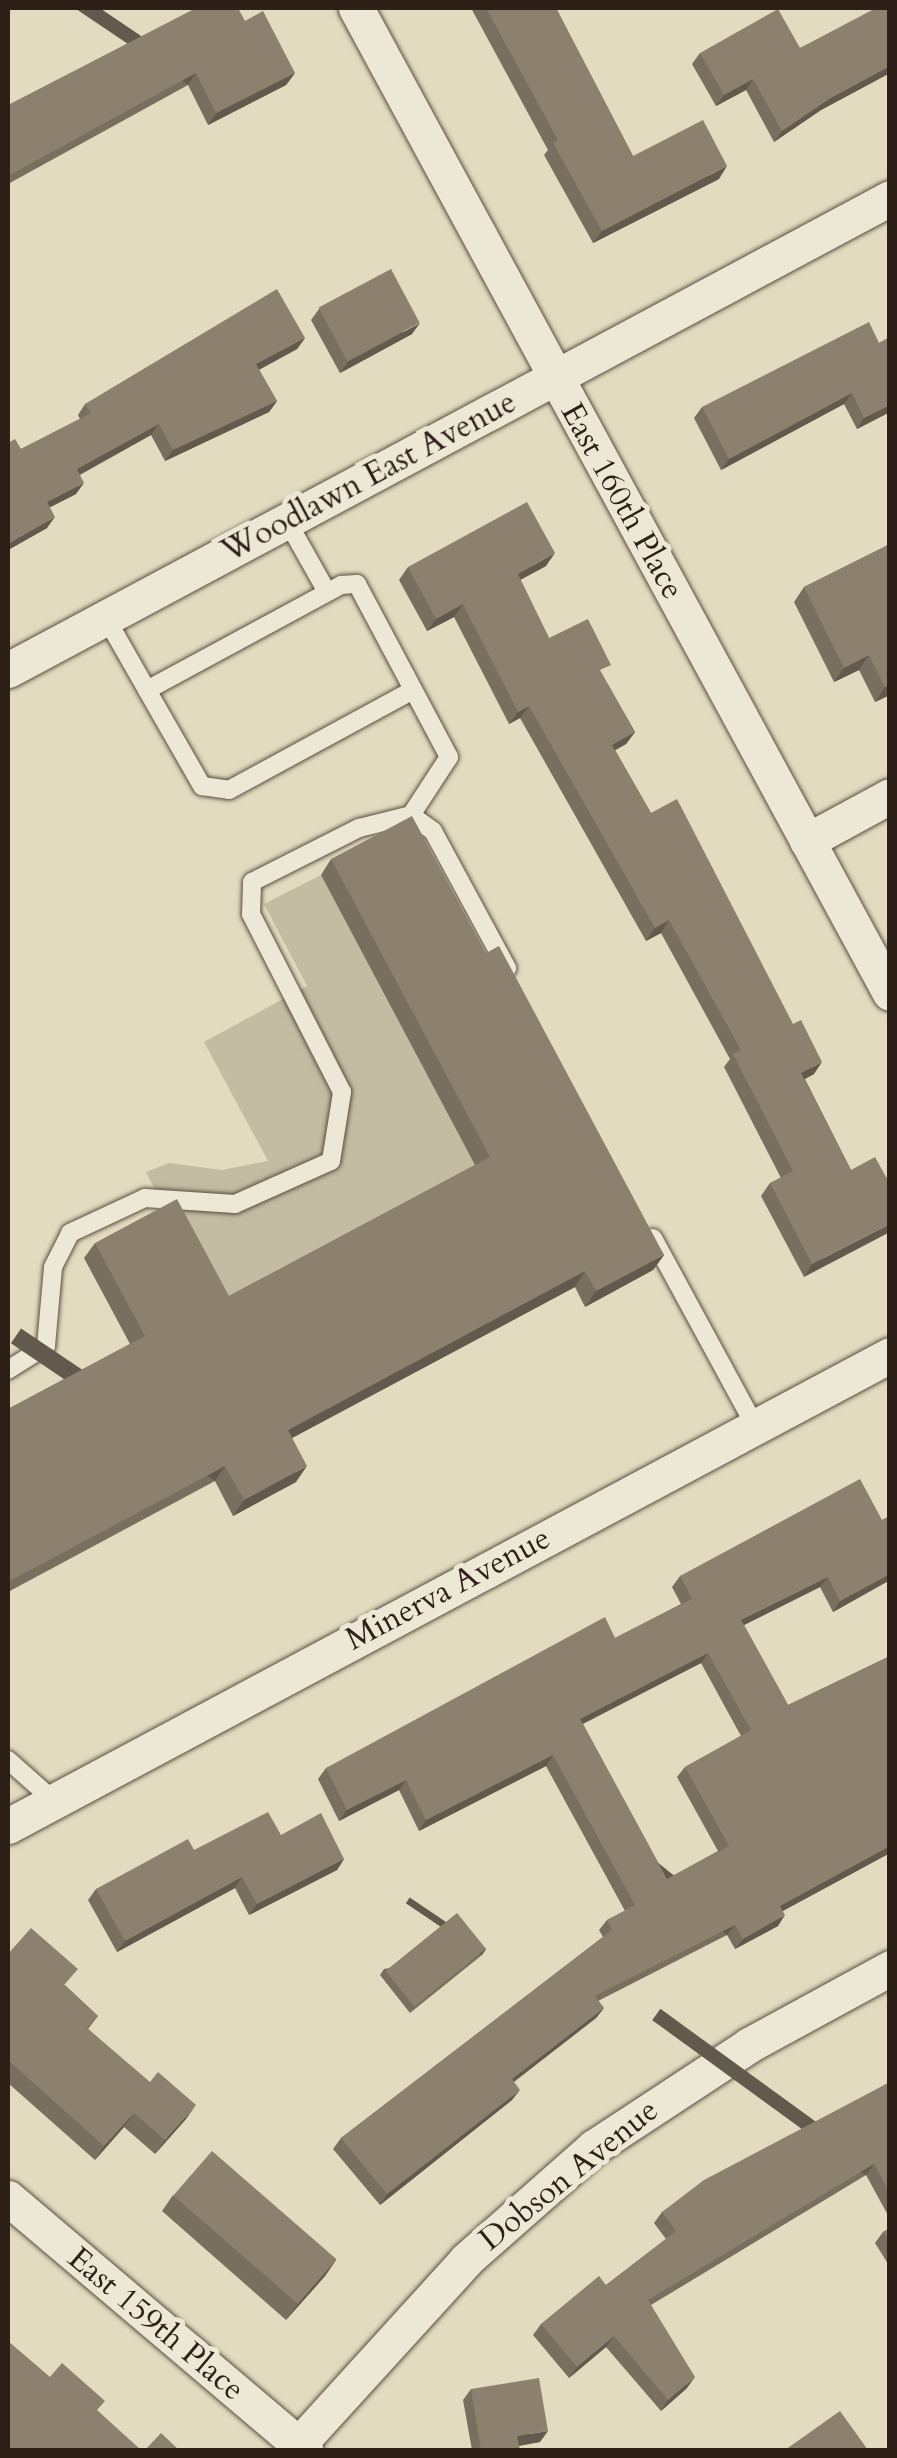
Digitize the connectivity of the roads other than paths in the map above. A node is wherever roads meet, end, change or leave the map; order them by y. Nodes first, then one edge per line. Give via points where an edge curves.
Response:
1 (356, 8) edge
2 (890, 198) edge
3 (554, 378) junction
4 (287, 521) junction
5 (327, 592) junction
6 (106, 618) junction
7 (8, 670) edge
8 (148, 690) junction
9 (413, 690) junction
10 (890, 796) edge
11 (411, 816) junction
12 (807, 840) junction
13 (517, 986) edge
14 (890, 993) edge
15 (647, 1226) edge
16 (890, 1355) edge
17 (8, 1370) edge
18 (754, 1426) junction
19 (8, 1760) edge
20 (52, 1799) junction
21 (8, 1826) edge
22 (890, 1968) edge
23 (8, 2198) edge
24 (302, 2448) edge

1 - 3 street, East 160th Place
2 - 3 street, Woodlawn East Avenue
3 - 4 street, Woodlawn East Avenue
3 - 12 street, East 160th Place
4 - 5 lane
4 - 6 street, Woodlawn East Avenue
5 - 8 lane
5 - 9 lane via 357,584
6 - 7 street, Woodlawn East Avenue
6 - 8 lane
8 - 9 lane via 202,786 229,790
9 - 11 lane via 448,757
10 - 12 street
11 - 13 lane via 433,831
11 - 17 lane via 359,828 252,882 251,914 342,1092 332,1161 235,1204 145,1198 70,1233 53,1267 46,1346
12 - 14 street, East 160th Place
15 - 18 lane
16 - 18 street, Minerva Avenue
18 - 20 street, Minerva Avenue
19 - 20 lane
20 - 21 street, Minerva Avenue
22 - 24 street, Dobson Avenue via 748,2045 594,2147 467,2260
23 - 24 street, East 159th Place

